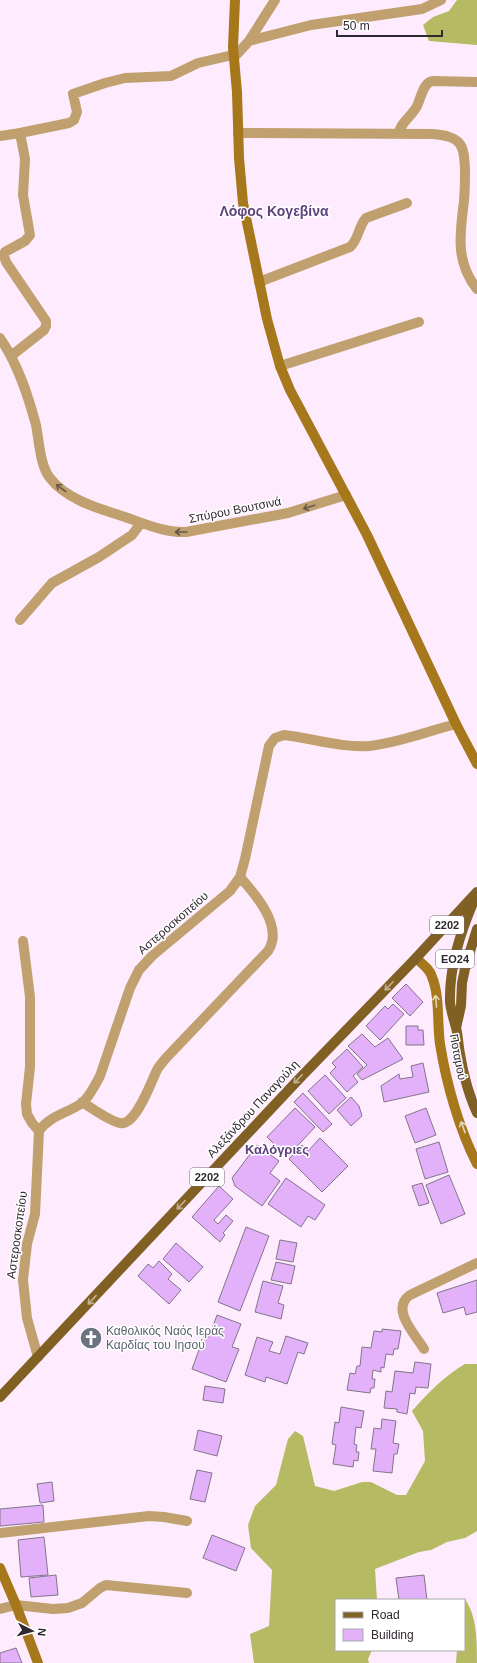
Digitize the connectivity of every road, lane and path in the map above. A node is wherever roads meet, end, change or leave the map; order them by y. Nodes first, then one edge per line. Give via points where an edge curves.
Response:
1 (235, 0) edge
2 (275, 0) edge
3 (441, 0) edge
4 (249, 41) junction
5 (234, 55) junction
6 (477, 82) edge
7 (238, 132) junction
8 (20, 133) junction
9 (399, 133) junction
10 (0, 136) edge
11 (407, 203) dead end
12 (258, 282) junction
13 (477, 289) edge
14 (419, 322) dead end
15 (0, 338) edge
16 (11, 356) junction
17 (280, 366) junction
18 (346, 495) junction
19 (141, 523) junction
20 (20, 620) dead end
21 (456, 724) junction
22 (477, 764) edge
23 (240, 877) junction
24 (477, 892) edge
25 (477, 929) edge
26 (23, 941) dead end
27 (416, 958) junction
28 (456, 1028) junction
29 (82, 1102) junction
30 (477, 1112) edge
31 (39, 1131) junction
32 (477, 1164) edge
33 (477, 1263) edge
34 (424, 1349) dead end
35 (38, 1357) junction
36 (0, 1397) edge
37 (187, 1521) dead end
38 (0, 1533) edge
39 (0, 1568) edge
40 (187, 1593) dead end
41 (16, 1605) junction
42 (0, 1609) edge
43 (38, 1663) edge

1 - 5 street
2 - 4 street
3 - 4 street via 422,9 311,24
4 - 5 street
5 - 7 street
5 - 8 street via 198,63 171,76 126,78 73,94 77,112 74,120
6 - 9 street via 428,82 415,110 401,126
7 - 9 street
7 - 12 street via 243,203
8 - 10 street
8 - 16 street via 25,159 23,195 30,235 28,240 5,252 4,256 46,320 46,326
9 - 13 street via 446,136 457,141 463,150 465,182 459,237 465,268
11 - 12 street via 366,218 357,239 350,247
12 - 17 street
14 - 17 street
15 - 16 street, Σπύρου Βουτσινά
19 -> 16 street, Σπύρου Βουτσινά via 86,503 68,494 50,478 44,464 28,397
17 - 18 street via 290,390
18 -> 19 street, Σπύρου Βουτσινά via 288,513 197,531 176,532
18 - 21 street
19 - 20 street via 132,535 52,583
21 - 22 street
21 - 23 street, Αστεροσκοπείου via 369,746 291,736 275,738 271,741 266,755
23 - 29 street, Αστεροσκοπείου via 230,891 152,956 139,970 130,988 100,1076
23 - 29 street via 268,916 272,942 268,951 166,1058 140,1107 129,1121 114,1122
24 - 27 main road, Αλεξάνδρου Παναγούλη / 2202
24 - 28 main road, ΕΟ24 via 462,931 451,981 451,1013
25 - 28 main road, ΕΟ24 via 466,964
26 - 31 street via 30,997 30,1067 26,1104 27,1114
32 -> 27 street, Ποταμού via 446,1075 432,976
27 -> 35 main road, Αλεξάνδρου Παναγούλη / 2202 via 298,1079
28 - 30 main road, ΕΟ24 via 462,1066
29 - 31 street, Αστεροσκοπείου via 44,1124
31 - 35 street, Αστεροσκοπείου via 35,1214 27,1244 23,1280 27,1318
33 - 34 street via 410,1295 403,1302 404,1316
35 - 36 main road, Αλεξάνδρου Παναγούλη / 2202
37 - 38 street via 149,1516
39 - 41 street
40 - 41 street via 106,1585 82,1603 68,1608
41 - 42 street
41 - 43 street

